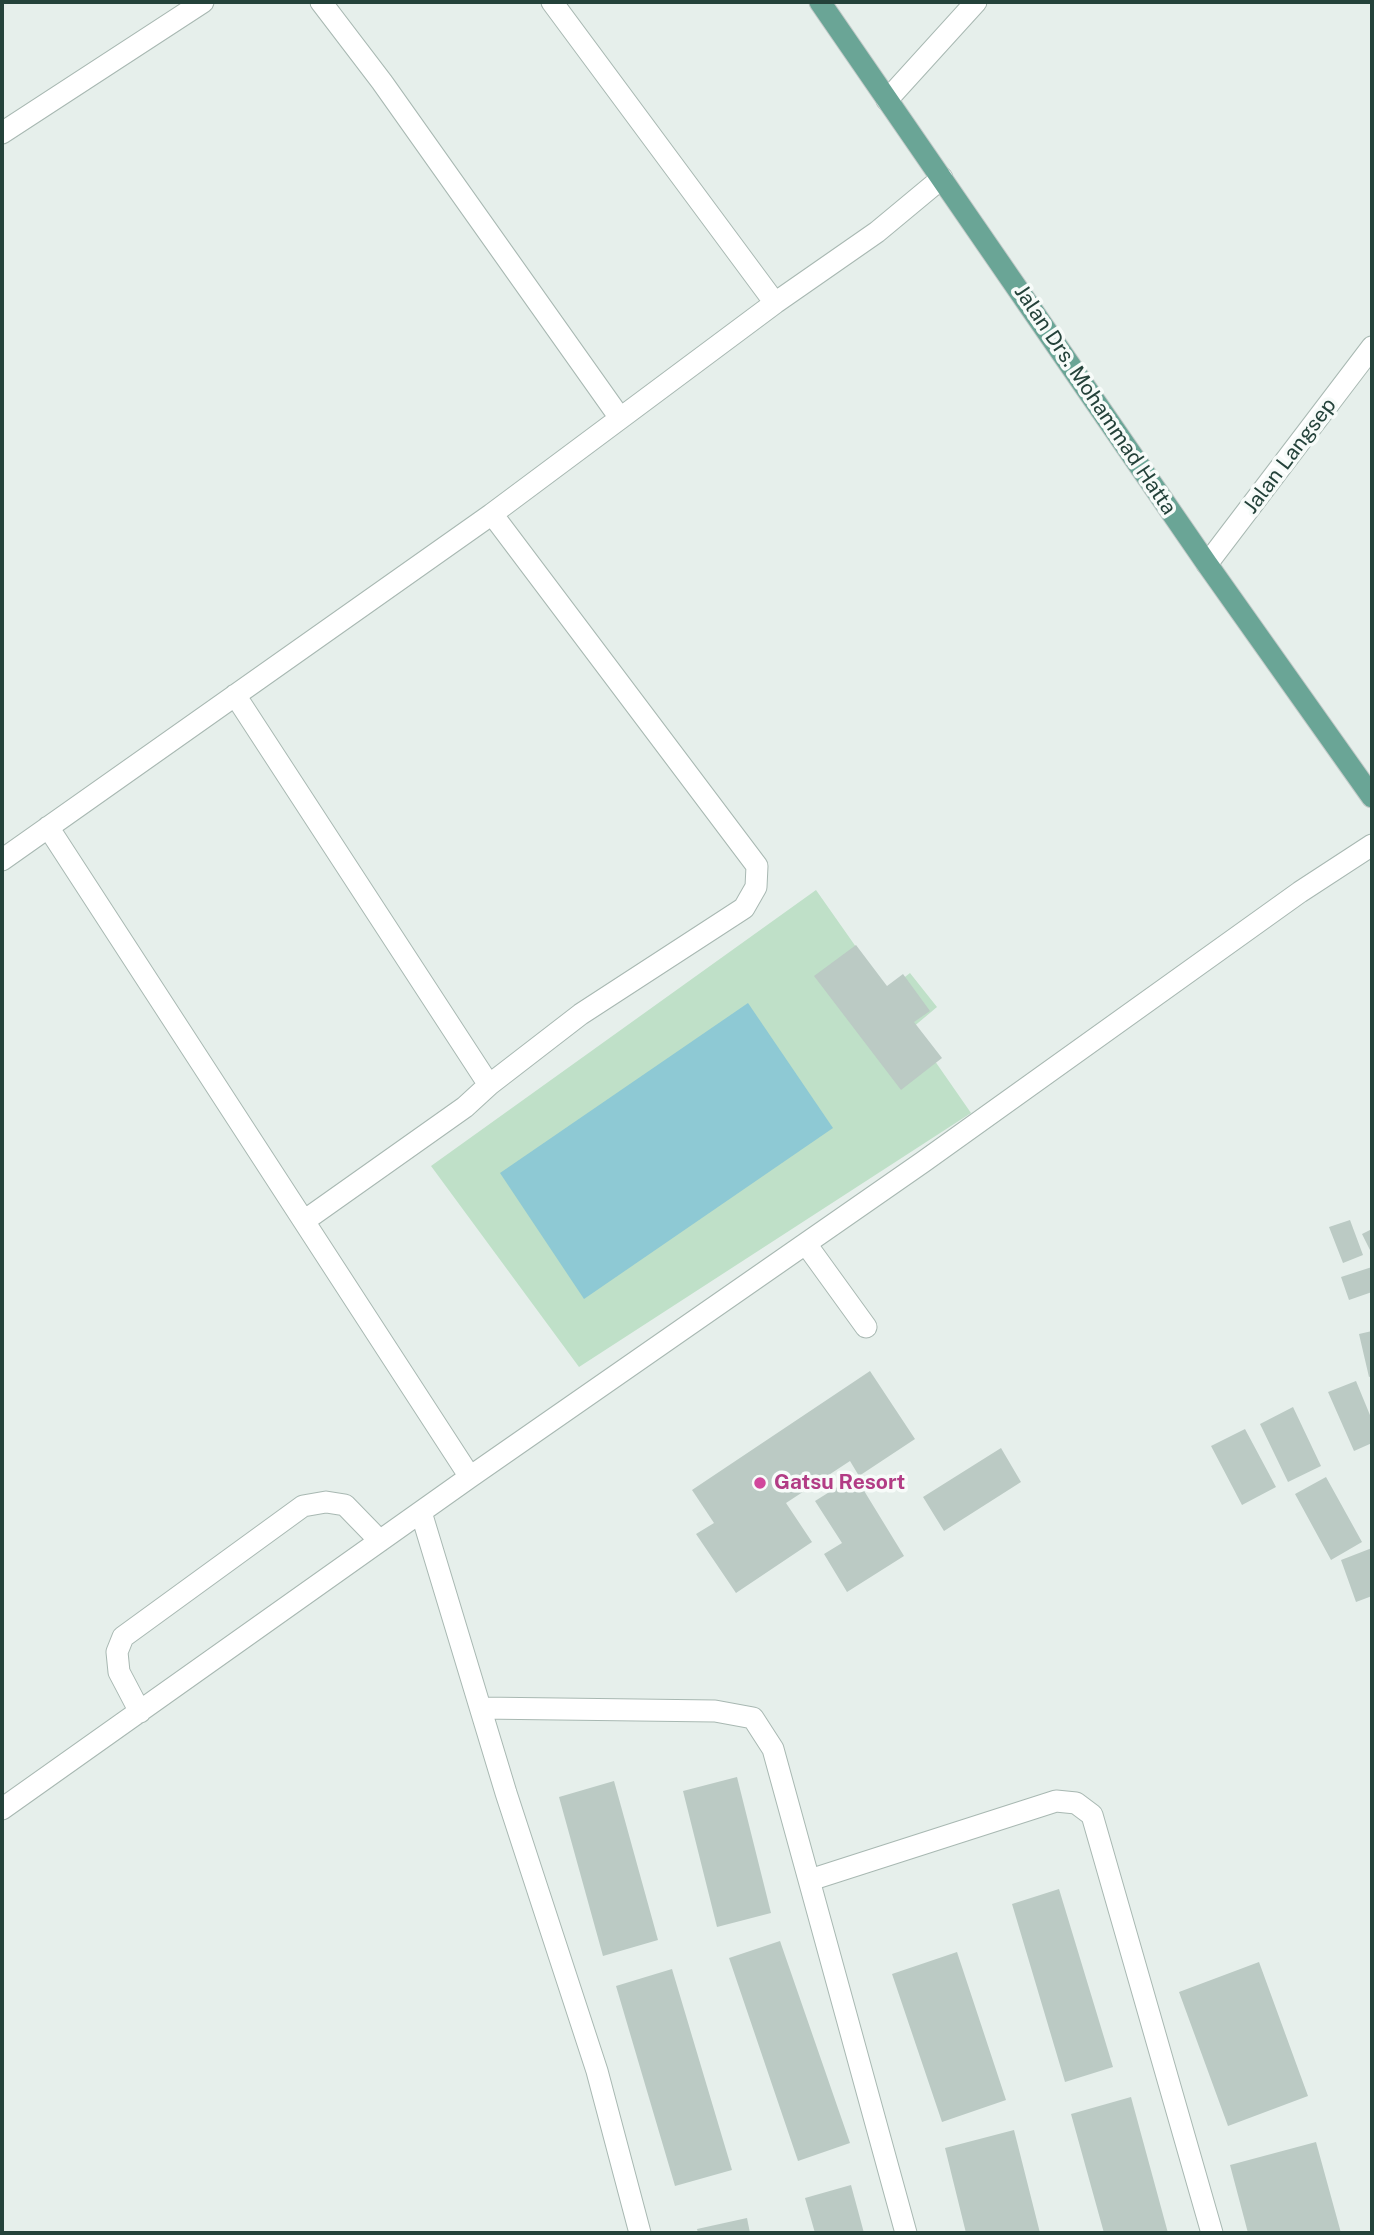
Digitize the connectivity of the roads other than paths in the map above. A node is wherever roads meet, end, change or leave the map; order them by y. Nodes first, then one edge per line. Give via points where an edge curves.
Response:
1 (203, 2) edge
2 (321, 2) edge
3 (552, 2) edge
4 (820, 2) edge
5 (976, 2) edge
6 (887, 100) junction
7 (2, 133) edge
8 (942, 178) junction
9 (775, 303) junction
10 (1372, 348) edge
11 (620, 418) junction
12 (492, 514) junction
13 (1207, 564) junction
14 (235, 695) junction
15 (1372, 797) edge
16 (48, 827) junction
17 (1372, 845) edge
18 (2, 860) edge
19 (489, 1085) junction
20 (304, 1221) junction
21 (806, 1244) junction
22 (866, 1327) dead end
23 (470, 1477) junction
24 (421, 1512) junction
25 (380, 1541) junction
26 (481, 1708) junction
27 (139, 1712) junction
28 (2, 1809) edge
29 (810, 1880) junction
30 (640, 2233) edge
31 (906, 2233) edge
32 (1212, 2233) edge

1 - 7 street
2 - 11 street
3 - 9 street
4 - 6 main road, Jalan Drs. Mohammad Hatta
5 - 6 street
6 - 8 main road, Jalan Drs. Mohammad Hatta
8 - 9 street via 877,232
8 - 13 main road, Jalan Drs. Mohammad Hatta
9 - 11 street
10 - 13 street, Jalan Langsep
11 - 12 street
12 - 14 street
12 - 19 street via 757,866 757,887 744,908 581,1014
13 - 15 main road, Jalan Drs. Mohammad Hatta
14 - 16 street
14 - 19 street
16 - 18 street
16 - 20 street
17 - 21 street
19 - 20 street via 465,1107
20 - 23 street
21 - 22 street
21 - 23 street
23 - 24 street
24 - 25 street
24 - 26 street
25 - 27 street
25 - 27 street via 345,1505 303,1506 123,1637 117,1652 119,1672
26 - 29 street via 715,1711 752,1718 773,1749
26 - 30 street via 597,2071
27 - 28 street
29 - 31 street
29 - 32 street via 1056,1801 1076,1803 1092,1815

